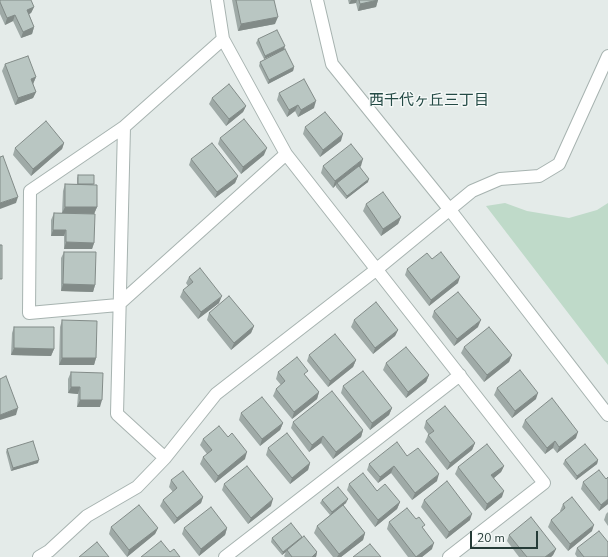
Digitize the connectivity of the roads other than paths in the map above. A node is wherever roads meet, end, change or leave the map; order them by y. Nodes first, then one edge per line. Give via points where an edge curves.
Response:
1 (217, 0) edge
2 (317, 0) edge
3 (223, 39) junction
4 (608, 56) edge
5 (124, 127) junction
6 (286, 154) junction
7 (450, 210) junction
8 (377, 269) junction
9 (118, 305) junction
10 (460, 375) junction
11 (608, 415) edge
12 (165, 458) junction
13 (39, 557) edge
14 (225, 557) edge
15 (449, 557) edge

1 - 3 street
2 - 7 street via 332,64
3 - 5 street
3 - 6 street
4 - 7 street via 559,164 539,176 500,179 472,191
5 - 9 street
5 - 9 street via 30,191 29,313
6 - 8 street
6 - 9 street
7 - 8 street
7 - 11 street
8 - 10 street
8 - 12 street via 216,394
9 - 12 street via 117,414
10 - 14 street
10 - 15 street via 544,483
12 - 13 street via 137,487 87,516 50,552

